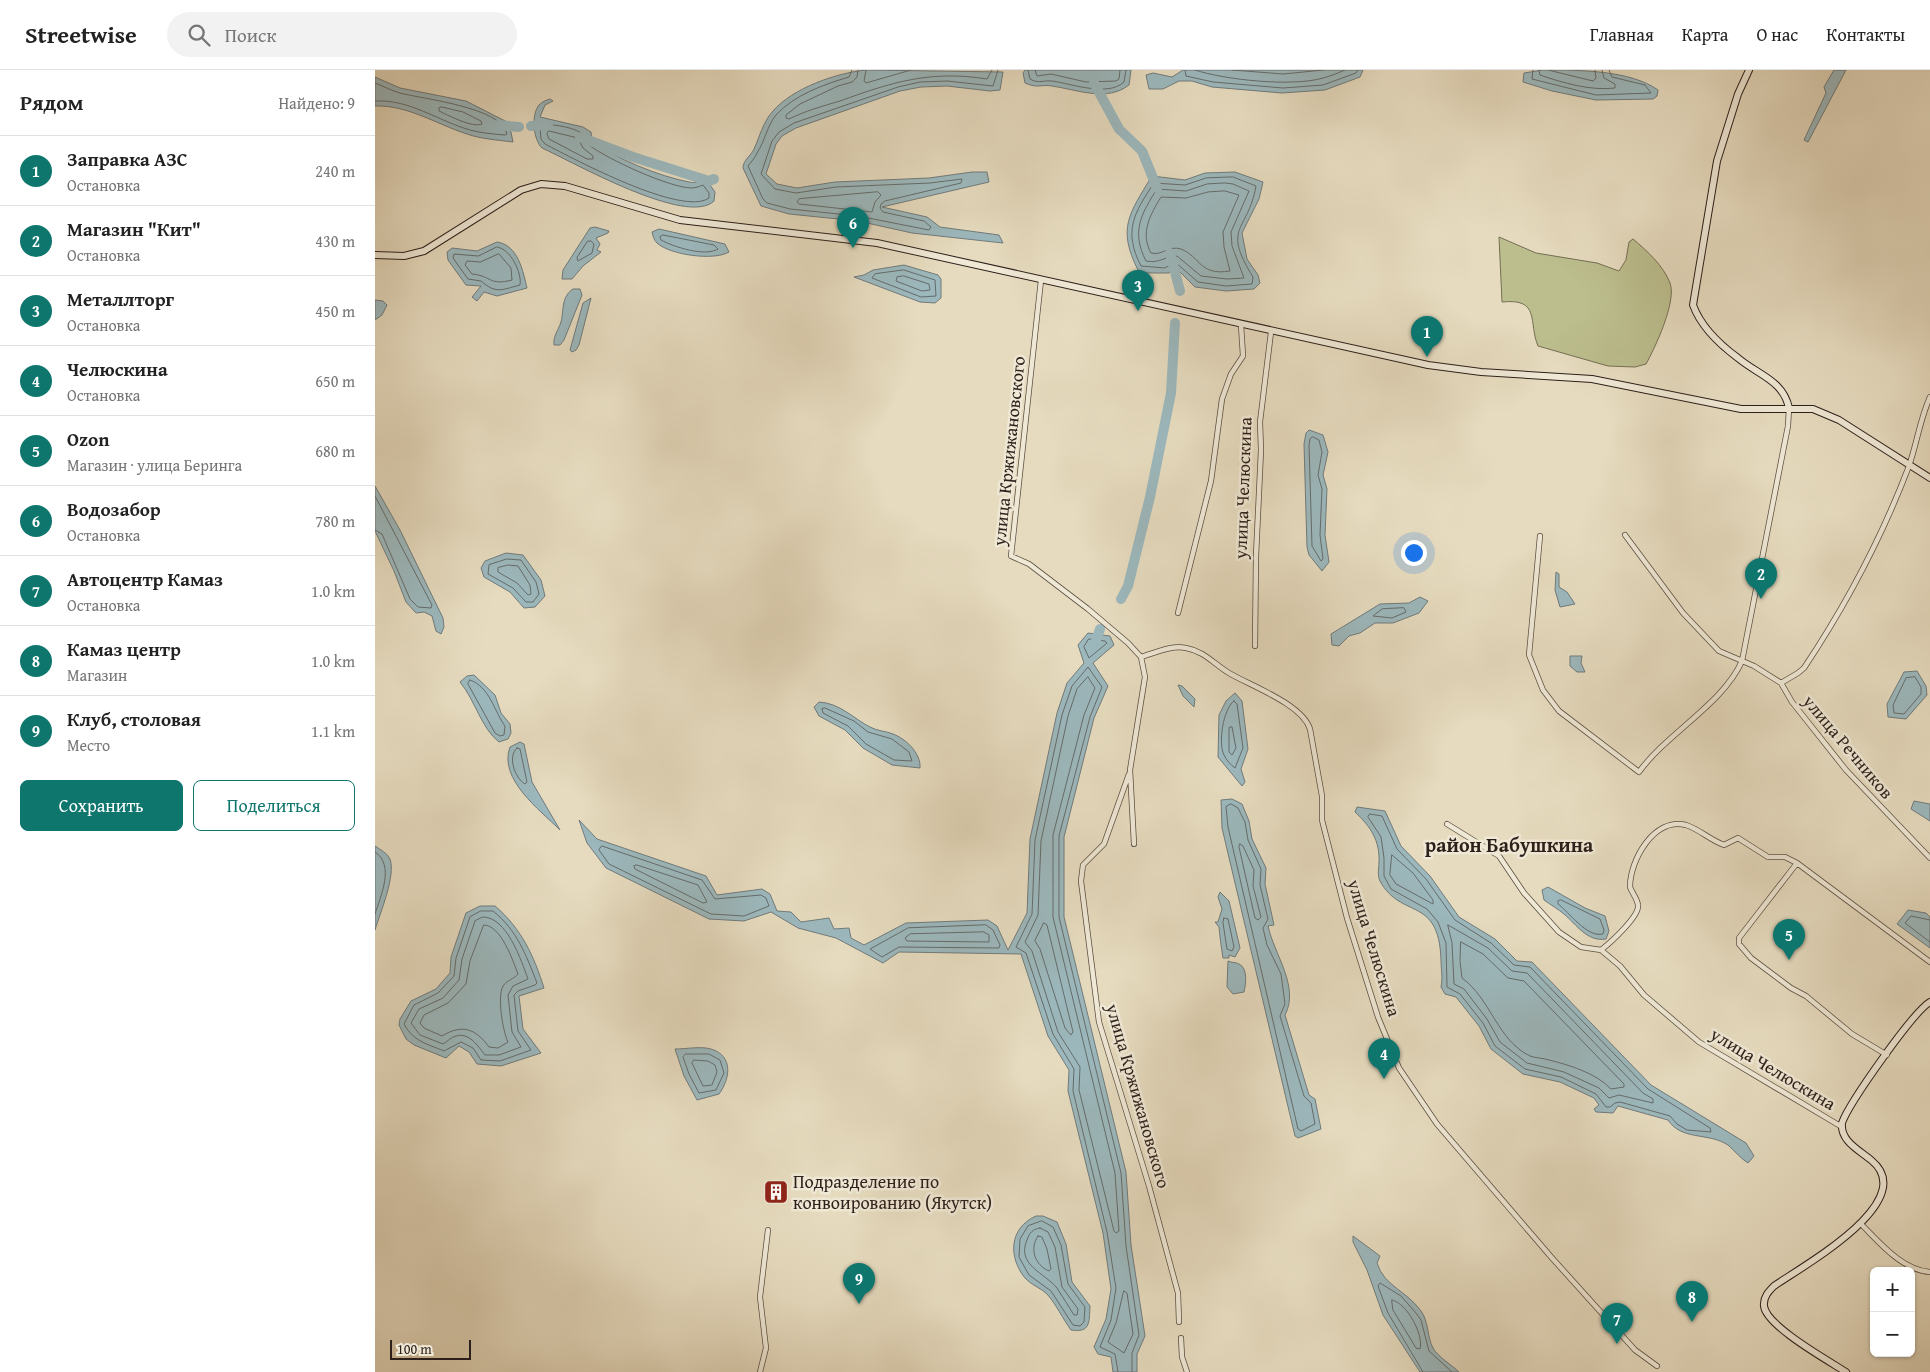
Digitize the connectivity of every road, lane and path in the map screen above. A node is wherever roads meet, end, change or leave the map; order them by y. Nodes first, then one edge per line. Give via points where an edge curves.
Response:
1 (1749, 70) edge
2 (375, 255) edge
3 (1041, 280) junction
4 (1241, 325) junction
5 (1271, 332) junction
6 (1930, 397) edge
7 (1789, 408) junction
8 (1909, 465) junction
9 (1930, 478) edge
10 (1625, 535) dead end
11 (1539, 536) dead end
12 (1178, 613) dead end
13 (1255, 646) dead end
14 (1141, 658) junction
15 (1743, 662) junction
16 (1781, 683) junction
17 (1130, 770) junction
18 (1447, 824) dead end
19 (1134, 844) dead end
20 (1930, 858) edge
21 (1797, 863) junction
22 (1601, 950) junction
23 (1930, 962) edge
24 (1930, 1002) edge
25 (1887, 1055) junction
26 (1842, 1127) junction
27 (1861, 1224) junction
28 (768, 1230) dead end
29 (1930, 1272) edge
30 (1179, 1322) dead end
31 (1181, 1338) dead end
32 (1657, 1366) dead end
33 (760, 1372) edge
34 (1187, 1372) edge
35 (1846, 1372) edge

1 - 7 main road via 1717,161 1693,305 1713,336 1737,358 1780,387
2 - 3 main road via 404,256 423,251 509,196 532,186 547,184 585,190 696,223 877,243
3 - 4 main road
3 - 14 street, улица Кржижановского via 1011,556 1029,564 1081,604
4 - 5 main road
4 - 12 street, улица Челюскина via 1243,356 1231,374 1222,398 1211,481
5 - 7 main road via 1428,366 1592,379 1741,409
5 - 13 street, улица Челюскина via 1260,422
6 - 8 street
7 - 8 main road via 1825,413
7 - 15 street
8 - 9 main road
8 - 16 street via 1849,596 1804,668
10 - 15 street, улица Речников via 1691,623 1719,652
11 - 15 street via 1529,655 1543,690 1559,711 1639,772 1654,753 1725,687
14 - 17 street, улица Кржижановского via 1145,677
14 - 32 street, улица Челюскина via 1183,647 1201,652 1222,669 1261,689 1306,720 1322,796 1322,820 1347,918 1399,1068 1437,1124 1552,1258 1635,1350
15 - 16 street, улица Речников
16 - 20 street, улица Речников via 1792,702 1846,770
17 - 19 street, улица Кржижановского
17 - 30 street, улица Кржижановского via 1104,844 1083,865 1081,881 1099,1022 1176,1284
18 - 22 street, улица Челюскина via 1499,856 1524,892 1559,932 1581,946
21 - 22 street via 1785,857 1768,857 1739,838 1723,845 1689,826 1667,825 1655,833 1638,855 1630,882 1638,910
21 - 23 street
21 - 25 street via 1741,935 1739,944 1751,958 1806,996 1852,1034
22 - 26 street, улица Челюскина via 1621,966 1644,995 1699,1042
24 - 25 main road via 1913,1018
25 - 26 main road via 1846,1114
26 - 27 main road, улица Челюскина via 1849,1142 1882,1173 1880,1199
27 - 29 street via 1907,1266
27 - 35 main road, улица Челюскина via 1775,1286 1765,1301 1766,1312 1776,1323 1797,1341
28 - 33 street via 760,1297 766,1348
31 - 34 street

